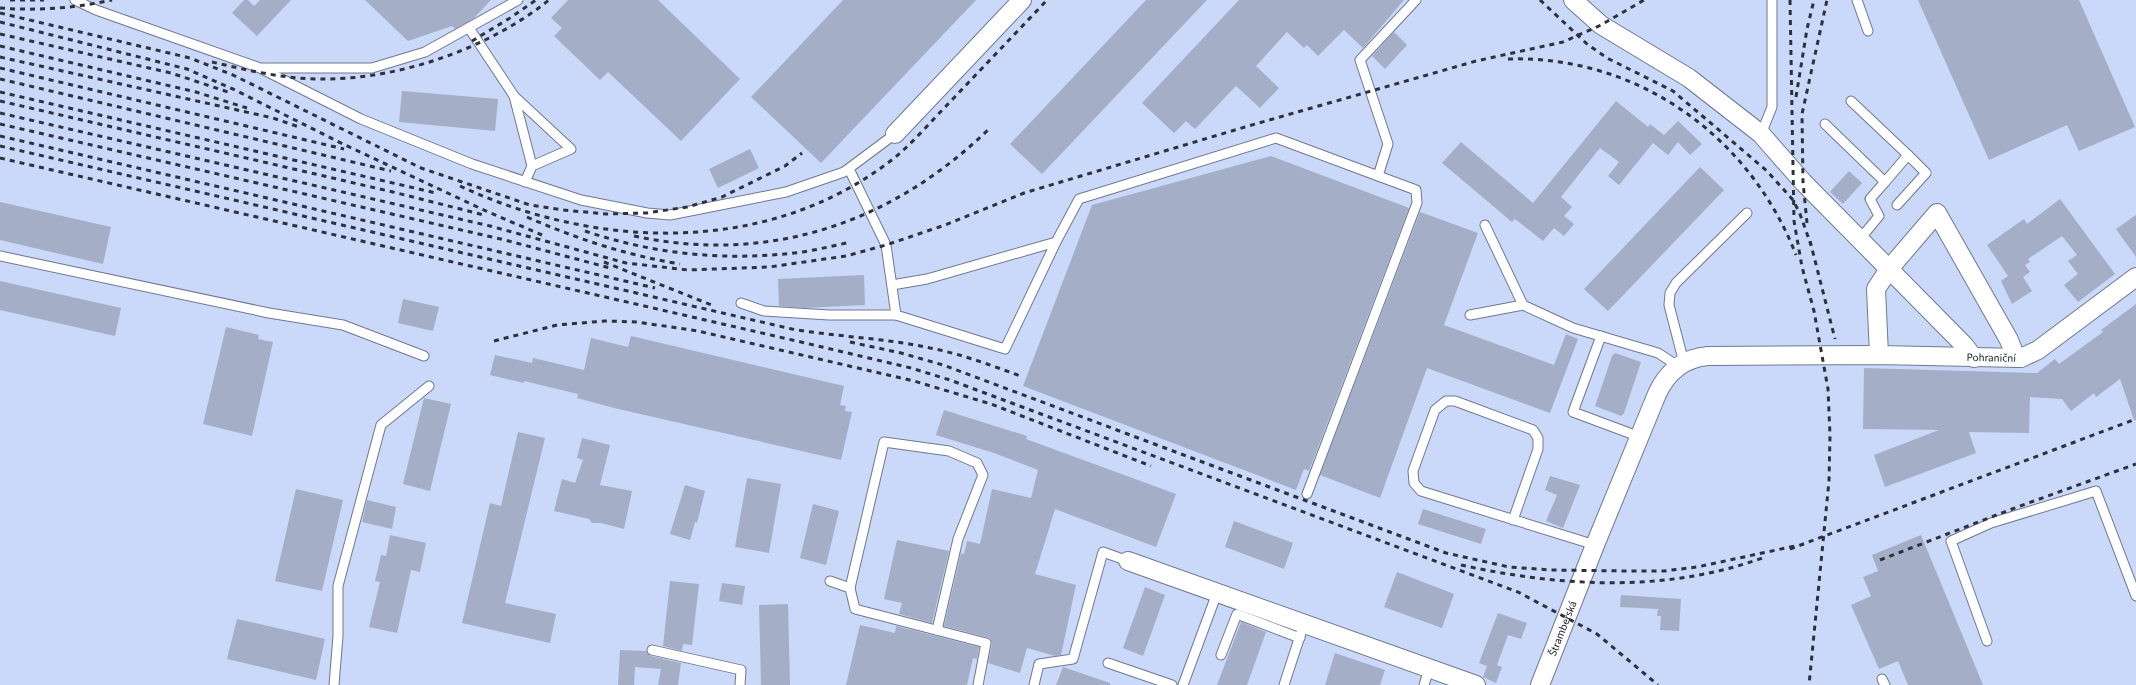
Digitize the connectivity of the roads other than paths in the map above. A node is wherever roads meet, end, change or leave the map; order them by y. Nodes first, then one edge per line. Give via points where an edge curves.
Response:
1 (75, 0) edge
2 (518, 0) edge
3 (1022, 0) edge
4 (1416, 0) edge
5 (1573, 0) edge
6 (1772, 0) edge
7 (1857, 0) edge
8 (469, 28) junction
9 (1868, 31) dead end
10 (260, 68) junction
11 (514, 96) junction
12 (1851, 102) dead end
13 (1825, 124) dead end
14 (895, 134) joint
15 (1761, 134) junction
16 (1908, 155) junction
17 (532, 166) junction
18 (849, 169) junction
19 (1378, 176) junction
20 (525, 182) junction
21 (1884, 182) junction
22 (1897, 205) dead end
23 (1747, 213) dead end
24 (1485, 225) dead end
25 (1860, 239) junction
26 (1056, 242) junction
27 (0, 256) edge
28 (1889, 270) junction
29 (2136, 277) edge
30 (892, 285) junction
31 (741, 303) dead end
32 (1523, 305) junction
33 (896, 314) junction
34 (1470, 315) dead end
35 (1601, 336) junction
36 (1879, 355) junction
37 (424, 356) dead end
38 (1974, 358) junction
39 (2016, 358) junction
40 (1681, 364) junction
41 (429, 386) dead end
42 (1640, 437) junction
43 (1308, 494) dead end
44 (1513, 520) junction
45 (1595, 545) junction
46 (1128, 561) joint
47 (830, 581) dead end
48 (850, 588) junction
49 (1217, 593) junction
50 (2136, 596) edge
51 (937, 630) junction
52 (1302, 631) junction
53 (1988, 641) dead end
54 (652, 650) dead end
55 (1222, 655) dead end
56 (1108, 663) dead end
57 (1426, 677) edge
58 (334, 685) edge
59 (740, 685) edge
60 (978, 685) edge
61 (1034, 685) edge
62 (1172, 685) edge
63 (1183, 685) edge
64 (1284, 685) edge
65 (1473, 685) edge
66 (1540, 685) edge

1 - 10 lane via 96,10
2 - 8 lane
3 - 14 street
4 - 19 lane via 1360,60 1388,144
5 - 15 street via 1601,25 1689,78
6 - 15 lane via 1772,107
7 - 9 lane
8 - 10 lane via 425,52 372,68
8 - 11 lane
10 - 20 lane via 361,119 472,164
11 - 17 lane
11 - 17 lane via 571,149
12 - 16 lane
13 - 21 lane
14 - 18 lane
15 - 25 street via 1803,182
16 - 21 lane
16 - 22 lane via 1926,173
17 - 20 lane
18 - 20 lane via 786,192 670,215 581,200
18 - 30 lane via 886,245
19 - 26 lane via 1276,138 1079,199
19 - 43 lane via 1416,190 1416,203
21 - 25 lane via 1870,199 1879,216
23 - 40 lane via 1676,283 1670,293 1669,305
24 - 32 lane
25 - 28 street
26 - 30 lane via 927,279
26 - 33 lane via 1004,349
27 - 37 lane via 343,325
28 - 36 street via 1876,289
28 - 38 street
28 - 39 street via 1937,214 2009,340
29 - 39 street, Pohraniční via 2038,350
30 - 33 lane
31 - 33 lane via 764,311 829,315
32 - 34 lane
32 - 35 lane via 1573,328
35 - 40 lane via 1658,353
35 - 42 lane via 1573,412
36 - 38 street, Pohraniční
36 - 40 street, Pohraniční via 1708,356
38 - 39 street, Pohraniční
40 - 42 street, Štramberská via 1664,379
41 - 58 lane via 381,425 338,586 338,636
42 - 45 street, Štramberská
44 - 44 lane via 1421,491 1414,483 1413,471 1435,410 1446,401 1455,401 1533,430 1538,438 1538,450
44 - 45 lane
45 - 66 street, Štramberská
46 - 49 street
46 - 61 lane via 1103,552 1073,659 1039,664
47 - 48 lane
48 - 51 lane via 855,609
48 - 51 lane via 884,442 949,451 977,463 983,475 958,539
49 - 52 street
49 - 63 lane
50 - 53 lane via 2096,491 1991,523 1951,541
51 - 60 lane via 986,643
52 - 55 lane via 1237,614
52 - 57 street
52 - 64 lane
54 - 59 lane via 741,670
56 - 62 lane
57 - 65 street

